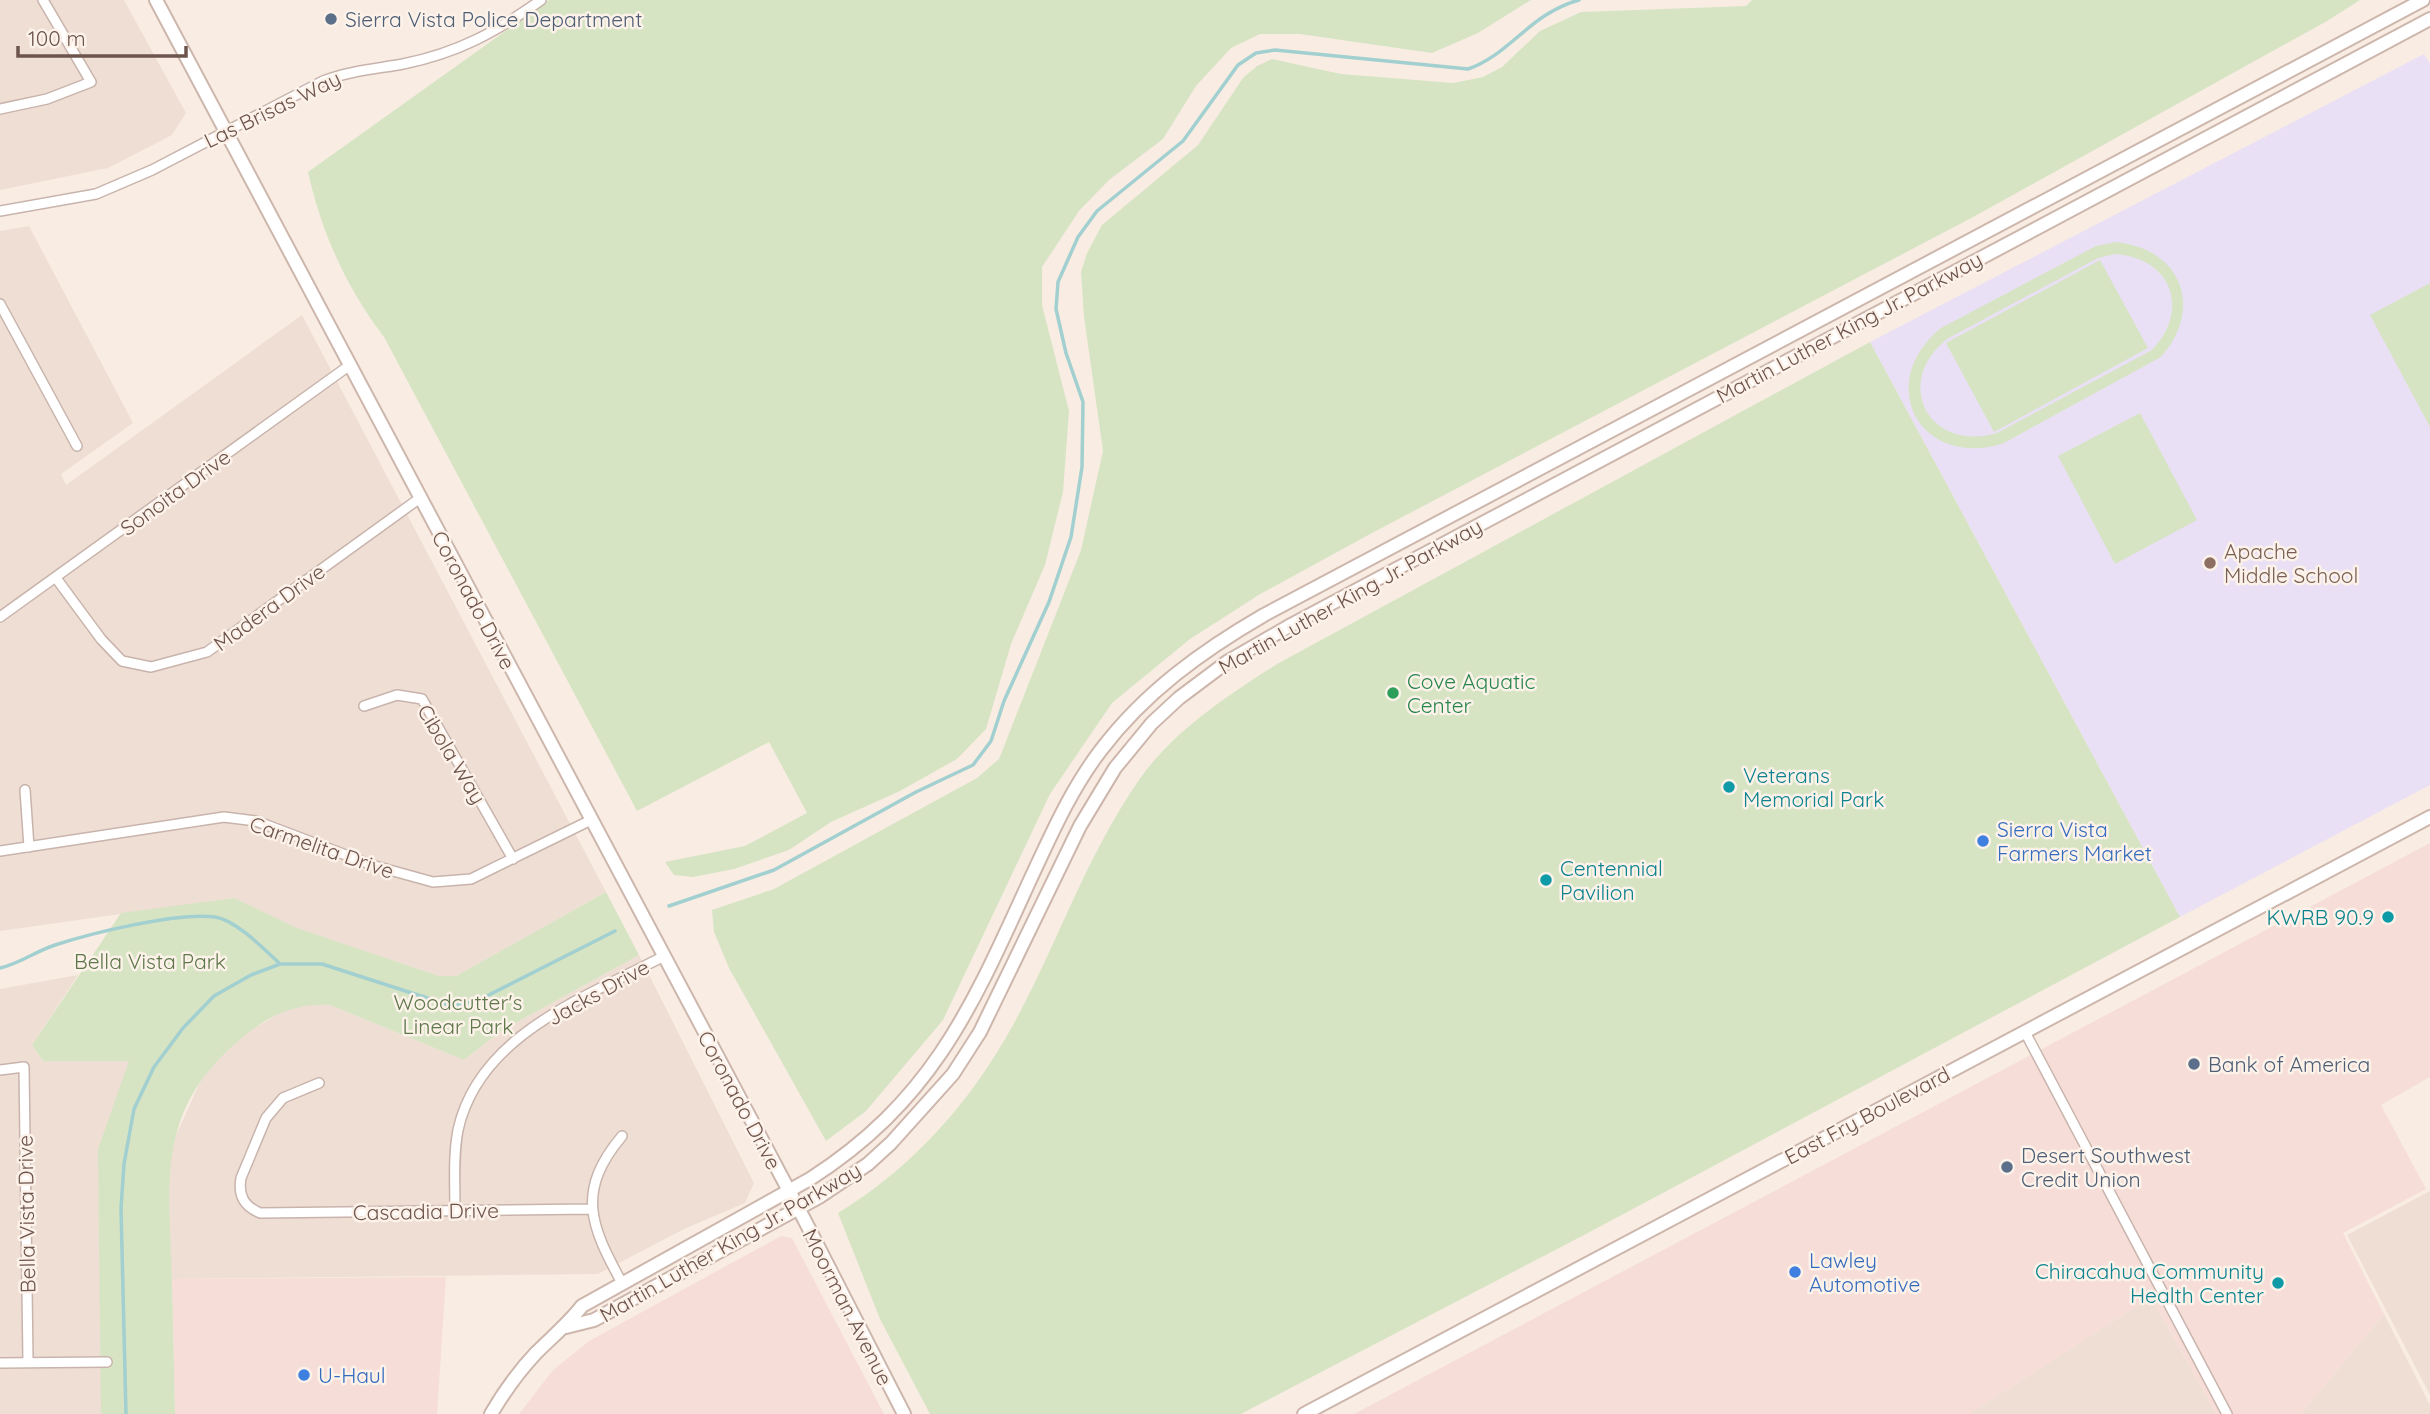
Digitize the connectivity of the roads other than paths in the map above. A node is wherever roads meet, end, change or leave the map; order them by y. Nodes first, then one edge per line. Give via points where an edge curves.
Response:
1 (43, 0) edge
2 (156, 0) edge
3 (541, 0) edge
4 (2421, 1) edge
5 (2430, 20) edge
6 (0, 109) edge
7 (225, 130) junction
8 (0, 211) edge
9 (0, 304) edge
10 (350, 365) junction
11 (77, 446) dead end
12 (420, 498) junction
13 (55, 578) junction
14 (0, 617) edge
15 (364, 706) dead end
16 (25, 790) dead end
17 (2430, 817) edge
18 (591, 820) junction
19 (29, 847) junction
20 (0, 851) edge
21 (513, 859) junction
22 (664, 956) junction
23 (2025, 1032) junction
24 (0, 1070) edge
25 (319, 1083) dead end
26 (622, 1136) dead end
27 (793, 1200) junction
28 (592, 1209) junction
29 (455, 1211) junction
30 (622, 1283) junction
31 (566, 1327) junction
32 (28, 1362) junction
33 (107, 1362) dead end
34 (0, 1363) edge
35 (2225, 1413) edge
36 (491, 1414) edge
37 (904, 1414) edge
38 (1304, 1414) edge

1 - 6 street via 91,82 47,99
2 - 7 street, Coronado Drive
3 - 7 street, Las Brisas Way via 496,32 464,47 402,64 347,72
4 - 5 street
4 - 27 street, Martin Luther King Jr. Parkway via 1264,615 1188,663 1123,722 1081,779 974,1003 941,1056 868,1138
5 - 27 street, Martin Luther King Jr. Parkway via 1303,618 1202,680 1152,723 1097,796 980,1032 953,1074 868,1164
7 - 8 street, Las Brisas Way via 96,194
7 - 10 street, Coronado Drive
9 - 11 street
10 - 12 street, Coronado Drive
10 - 13 street, Sonoita Drive
12 - 13 street, Madera Drive via 206,652 151,667 122,662
12 - 18 street, Coronado Drive
13 - 14 street, Sonoita Drive
15 - 21 street, Cibola Way via 397,695 422,699
16 - 19 street
17 - 23 street, East Fry Boulevard
18 - 21 street, Carmelita Drive
18 - 22 street, Coronado Drive
19 - 20 street, Carmelita Drive
19 - 21 street, Carmelita Drive via 224,817 256,821 433,883 471,879
22 - 27 street, Coronado Drive
22 - 29 street, Jacks Drive via 540,1023 494,1060 477,1082 458,1130
23 - 35 street
23 - 38 street, East Fry Boulevard
24 - 32 street, Bella Vista Drive via 24,1067
25 - 29 street, Cascadia Drive via 283,1098 266,1118 239,1189 250,1208 260,1213
26 - 28 street via 601,1160
27 - 30 street, Martin Luther King Jr. Parkway
27 - 31 street, Martin Luther King Jr. Parkway via 594,1320
27 - 37 street, Moorman Avenue
28 - 29 street, Cascadia Drive
28 - 30 street via 606,1254
30 - 31 street, Martin Luther King Jr. Parkway via 582,1306
31 - 36 street via 509,1384
32 - 33 street
32 - 34 street

